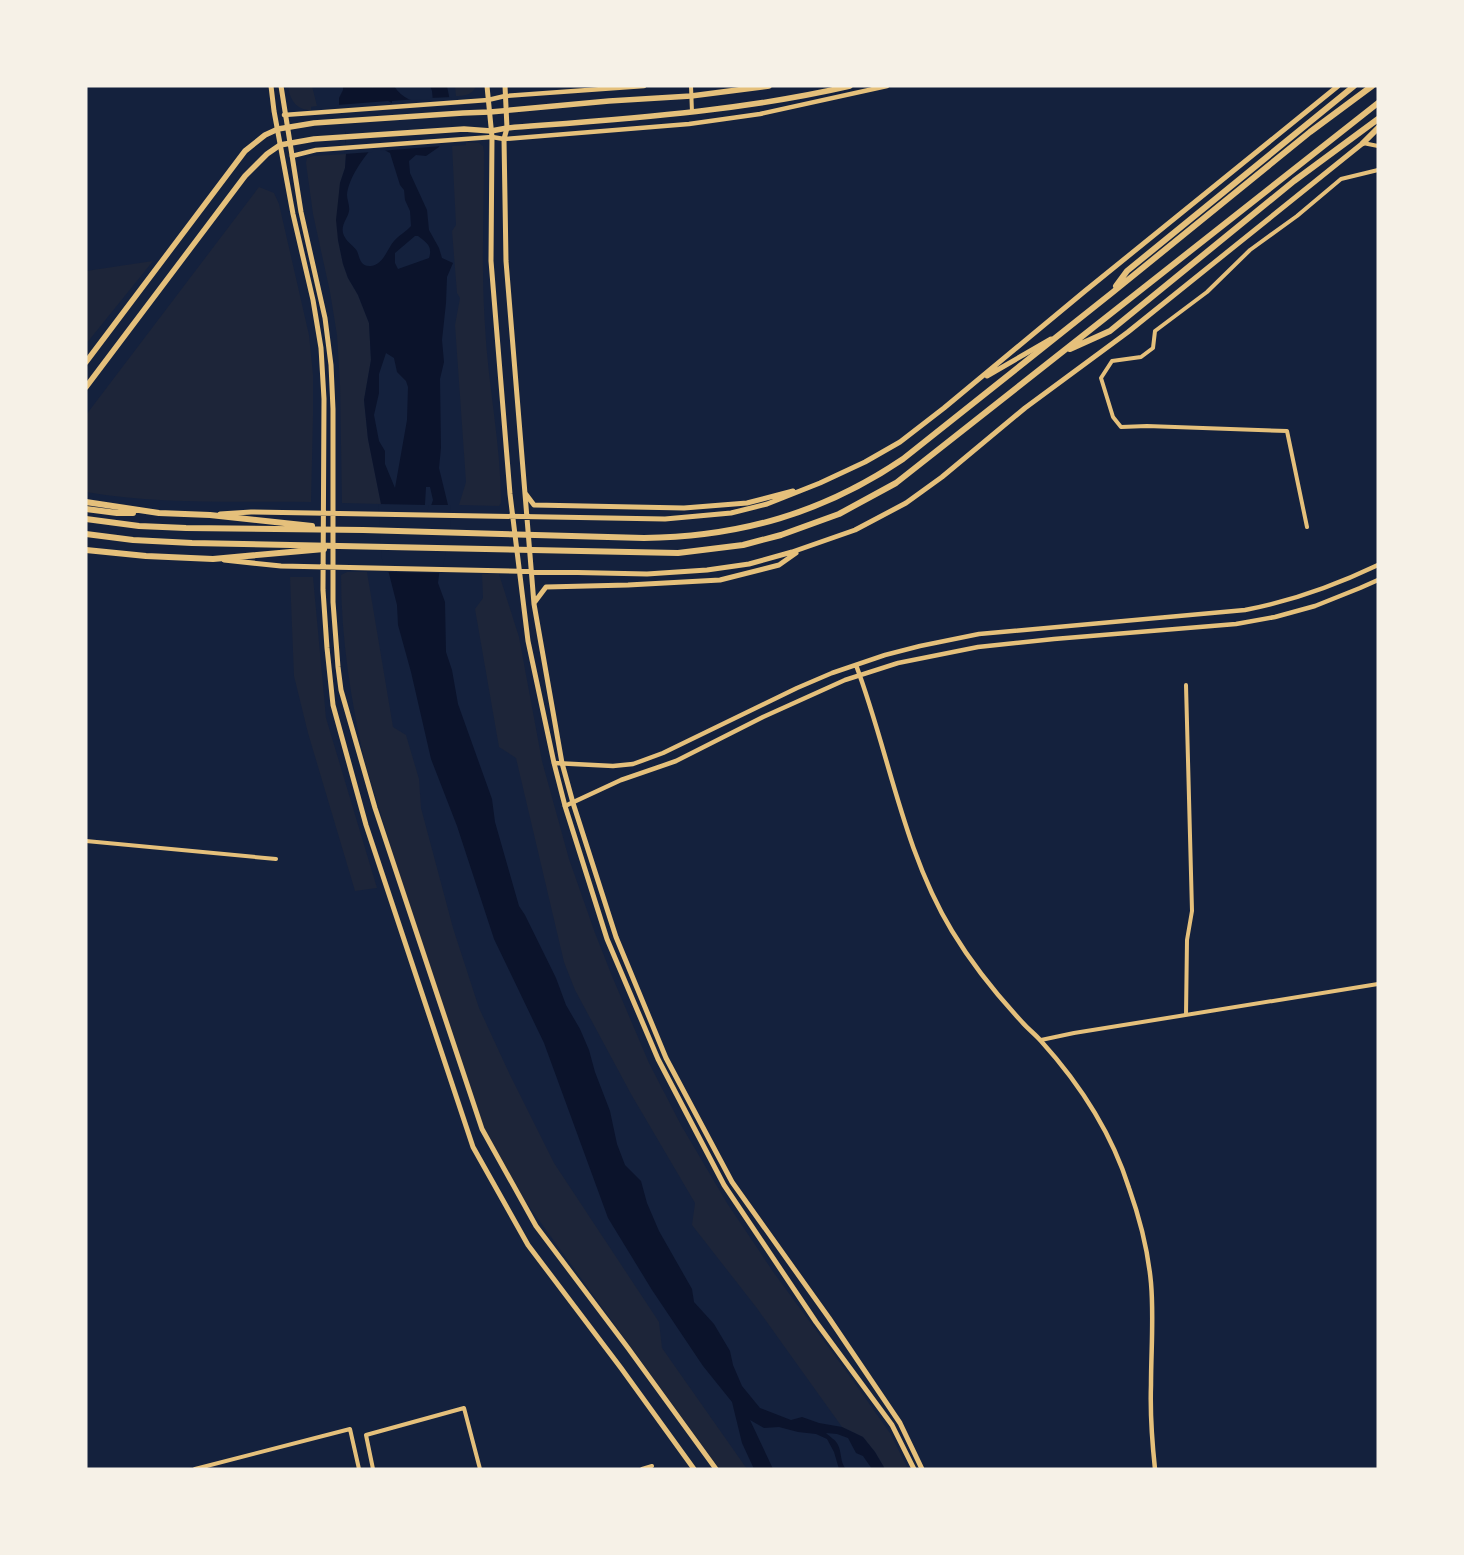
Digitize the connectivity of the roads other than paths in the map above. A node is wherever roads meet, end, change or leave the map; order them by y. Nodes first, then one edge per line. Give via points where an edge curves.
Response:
1 (271, 86) edge
2 (281, 86) edge
3 (488, 86) edge
4 (505, 86) edge
5 (644, 86) edge
6 (691, 86) edge
7 (769, 86) edge
8 (850, 86) edge
9 (887, 86) edge
10 (1338, 86) edge
11 (1354, 86) edge
12 (1372, 86) edge
13 (505, 96) junction
14 (691, 96) junction
15 (488, 100) junction
16 (1378, 103) edge
17 (507, 111) junction
18 (490, 112) junction
19 (692, 112) junction
20 (284, 115) junction
21 (1378, 119) edge
22 (288, 128) junction
23 (507, 128) junction
24 (278, 129) junction
25 (1378, 129) edge
26 (492, 134) junction
27 (504, 139) junction
28 (1362, 143) junction
29 (291, 144) junction
30 (280, 145) junction
31 (1378, 146) edge
32 (292, 156) junction
33 (1378, 170) edge
34 (1112, 292) junction
35 (1062, 332) junction
36 (1060, 354) junction
37 (86, 362) edge
38 (974, 383) junction
39 (86, 387) edge
40 (820, 484) junction
41 (525, 494) junction
42 (86, 502) edge
43 (86, 509) edge
44 (159, 513) junction
45 (210, 515) junction
46 (86, 519) edge
47 (291, 527) junction
48 (1307, 527) dead end
49 (86, 534) edge
50 (292, 549) junction
51 (801, 549) junction
52 (86, 550) edge
53 (212, 559) junction
54 (1378, 565) edge
55 (1378, 580) edge
56 (534, 604) junction
57 (856, 665) junction
58 (860, 674) junction
59 (1186, 685) dead end
60 (554, 763) junction
61 (562, 763) junction
62 (573, 803) junction
63 (565, 806) junction
64 (86, 841) edge
65 (276, 859) dead end
66 (1378, 984) edge
67 (1186, 1015) junction
68 (1041, 1040) junction
69 (652, 1466) dead end
70 (195, 1469) edge
71 (359, 1469) edge
72 (373, 1469) edge
73 (480, 1469) edge
74 (642, 1469) edge
75 (694, 1469) edge
76 (716, 1469) edge
77 (914, 1469) edge
78 (922, 1469) edge
79 (1155, 1469) edge

1 - 24 main road
2 - 20 main road
3 - 15 main road
4 - 13 main road
5 - 13 street
6 - 14 street
7 - 14 main road
8 - 19 main road via 782,100
9 - 27 street via 760,114 689,124
10 - 38 main road
11 - 34 highway via 1126,271
12 - 34 highway
13 - 15 street
13 - 17 main road
14 - 17 main road
14 - 19 street
15 - 18 main road
15 - 20 street
16 - 36 highway
17 - 18 main road
17 - 23 main road
18 - 22 main road via 314,123
18 - 26 main road
19 - 23 main road
20 - 22 main road
21 - 36 highway via 1294,181 1110,331
22 - 24 main road
22 - 29 main road
23 - 26 main road
23 - 27 main road
24 - 30 main road
24 - 37 main road via 245,151
25 - 28 highway
26 - 27 street
26 - 29 main road via 464,129 314,139
26 - 32 street via 316,150
26 - 60 main road via 491,261 510,494 528,641
27 - 41 main road via 506,261
28 - 31 street
28 - 51 main road via 1128,332 1025,408 942,478 906,503 855,530
29 - 30 main road
29 - 32 main road
30 - 39 main road via 245,176
30 - 75 main road via 322,356 323,590 333,705 366,825 473,1147 528,1245
32 - 76 main road via 332,365 333,602 338,667 341,690 376,808 482,1129 536,1226
33 - 48 street via 1341,179 1250,250 1207,292 1155,331 1153,348 1141,357 1112,361 1101,378 1113,417 1121,426 1287,431
34 - 35 highway
35 - 38 main road
35 - 47 highway via 903,459 871,480 821,505 764,524 704,535 644,538
36 - 50 highway via 896,483 839,514 743,545 678,553 353,545
38 - 40 main road via 900,442
40 - 41 main road via 747,503 684,508 534,505
40 - 45 main road via 731,514 665,519 275,512
41 - 56 main road
42 - 44 highway
43 - 44 highway
44 - 45 highway
45 - 47 highway
46 - 47 highway via 154,526
49 - 50 highway via 133,540
50 - 53 highway
51 - 53 main road via 749,564 647,574 281,566
51 - 56 main road via 779,565 720,580 546,587
52 - 53 highway
54 - 57 street via 1338,584 1282,603 1245,610 980,634 920,646
55 - 58 street via 1315,606 1275,617 1236,624 978,648 898,663
56 - 61 main road
57 - 58 street
57 - 61 street via 797,688 646,760 622,766
58 - 62 street via 676,760 621,780
58 - 68 street via 905,822 941,910 968,956
59 - 67 street via 1192,911 1187,940
60 - 61 street
60 - 63 main road
61 - 62 main road
62 - 63 street
62 - 78 main road via 616,938 666,1058 732,1182 900,1422
63 - 77 main road via 607,939 658,1059 720,1177 816,1322 892,1424
64 - 65 street
66 - 67 street
67 - 68 street
68 - 79 street via 1079,1088 1098,1119 1123,1171 1139,1219 1151,1284 1151,1422
69 - 74 street
70 - 71 street via 350,1429
72 - 73 street via 366,1435 464,1408

